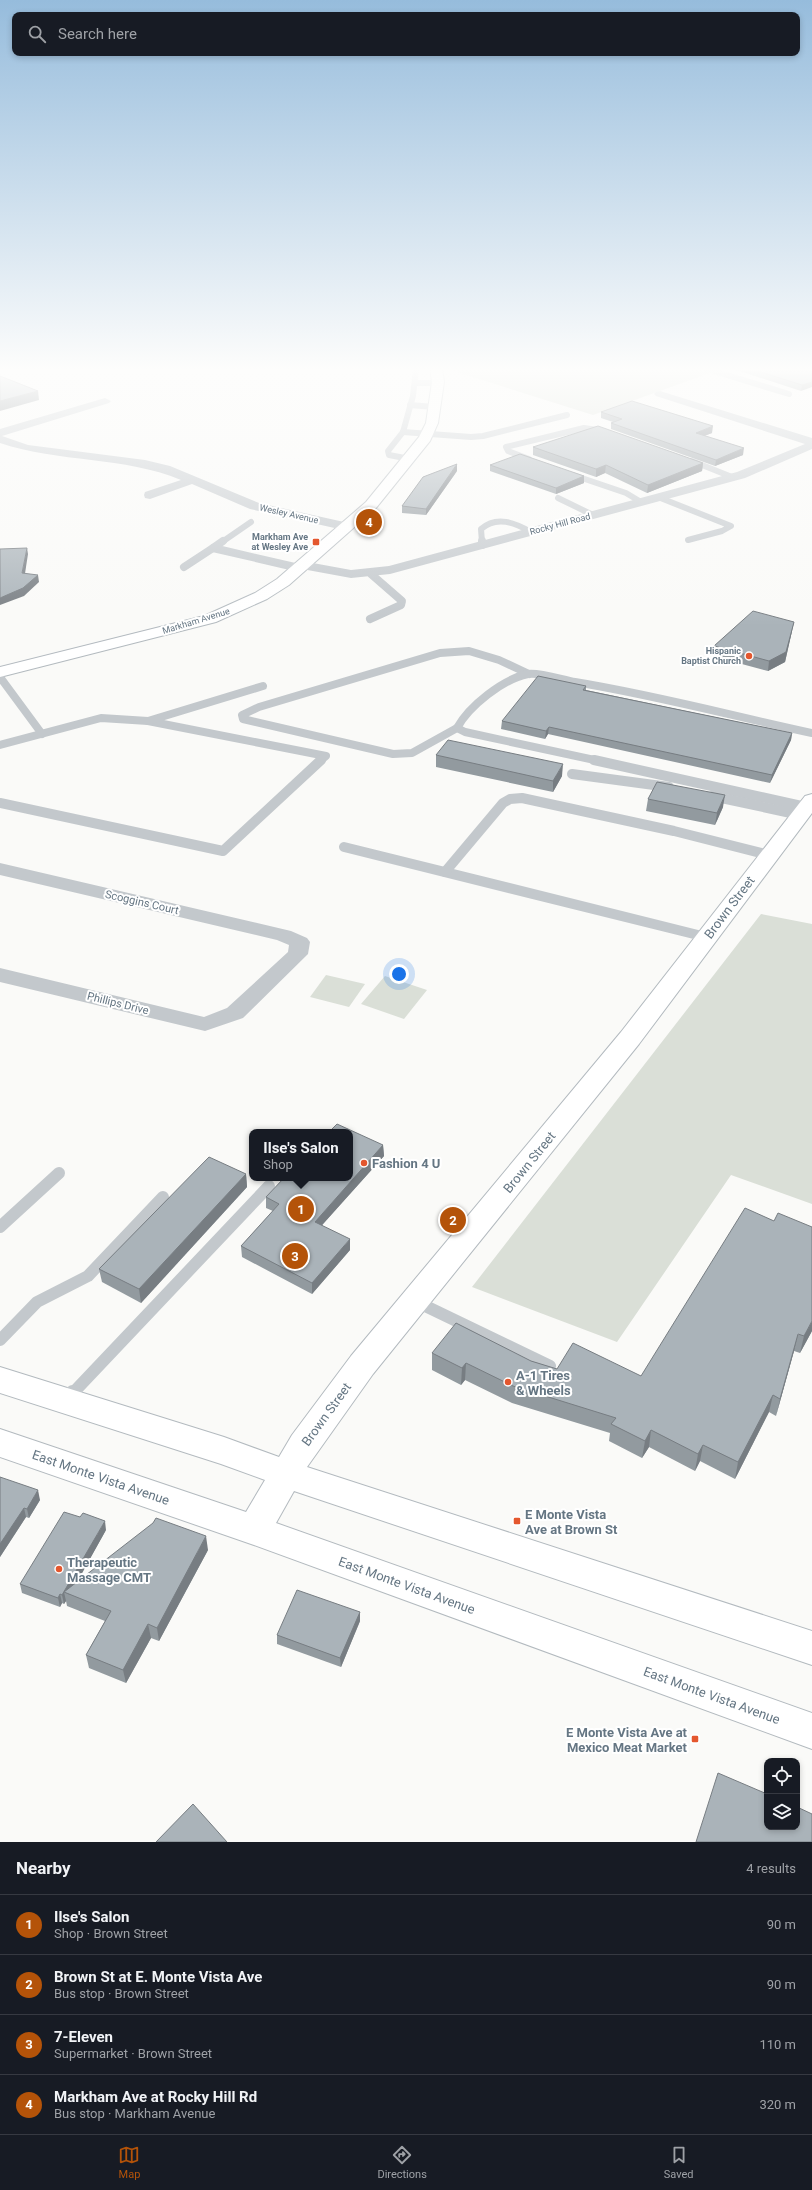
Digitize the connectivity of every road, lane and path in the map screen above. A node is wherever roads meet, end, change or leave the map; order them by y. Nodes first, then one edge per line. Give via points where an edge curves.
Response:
1 (71, 454) edge
2 (389, 454) edge
3 (413, 454) edge
4 (516, 454) edge
5 (790, 454) edge
6 (684, 458) edge
7 (410, 459) junction
8 (536, 461) edge
9 (565, 472) edge
10 (732, 477) junction
11 (193, 480) junction
12 (150, 495) dead end
13 (658, 497) junction
14 (558, 498) edge
15 (641, 502) junction
16 (593, 515) junction
17 (251, 522) dead end
18 (348, 527) junction
19 (531, 532) junction
20 (688, 540) dead end
21 (482, 545) junction
22 (213, 548) junction
23 (184, 567) dead end
24 (301, 567) junction
25 (371, 574) junction
26 (370, 619) dead end
27 (0, 672) edge
28 (529, 674) junction
29 (0, 677) edge
30 (263, 686) dead end
31 (148, 721) junction
32 (457, 728) junction
33 (812, 733) edge
34 (42, 734) junction
35 (0, 745) edge
36 (572, 774) dead end
37 (0, 802) edge
38 (806, 807) edge
39 (344, 847) dead end
40 (769, 854) junction
41 (0, 869) edge
42 (445, 872) junction
43 (706, 937) junction
44 (0, 975) edge
45 (235, 1013) joint
46 (59, 1173) dead end
47 (269, 1186) dead end
48 (164, 1197) dead end
49 (0, 1227) edge
50 (414, 1300) junction
51 (0, 1340) edge
52 (550, 1366) edge
53 (0, 1380) edge
54 (66, 1400) junction
55 (0, 1443) edge
56 (286, 1474) junction
57 (254, 1530) junction
58 (812, 1648) edge
59 (812, 1731) edge

1 - 11 street, Wesley Avenue via 146,464
2 - 7 lane
3 - 7 street, Markham Avenue
4 - 8 lane
5 - 10 street, Rocky Hill Road
6 - 10 lane
7 - 18 street, Markham Avenue
9 - 15 lane
10 - 13 street, Rocky Hill Road
11 - 12 street
11 - 18 street, Wesley Avenue via 261,508
13 - 15 street, Rocky Hill Road
13 - 20 lane via 731,526
14 - 16 lane
15 - 16 street, Rocky Hill Road
16 - 19 street, Rocky Hill Road
17 - 22 lane
18 - 24 street, Markham Avenue
19 - 21 street, Rocky Hill Road
19 - 21 lane via 520,526 497,520 490,521 481,529
21 - 25 street, Rocky Hill Road
22 - 23 lane
22 - 24 lane
24 - 25 street, Rocky Hill Road
24 - 27 street, Markham Avenue via 262,596 210,619
25 - 26 lane via 402,601 401,605
28 - 32 lane via 520,676 490,694 461,718
28 - 32 lane via 499,660 469,651 440,653 259,707 242,715 243,719 393,754 412,753
28 - 33 lane via 594,685
29 - 34 lane
30 - 31 lane
31 - 34 lane via 101,718
31 - 37 lane via 326,756 223,851
32 - 38 lane via 465,732
34 - 35 lane
36 - 38 lane
38 - 40 street, Brown Street
39 - 42 lane
40 - 42 lane via 522,798 510,799 503,803
40 - 43 street, Brown Street
41 - 45 street, Scoggins Court via 284,935 300,942 298,954
42 - 43 lane
43 - 50 street, Brown Street via 630,1038
44 - 45 street, Phillips Drive via 205,1024
46 - 49 lane
47 - 54 lane
48 - 51 lane via 88,1276 37,1302
50 - 52 lane
50 - 56 street, Brown Street via 303,1445
53 - 54 street
54 - 56 street via 224,1451
55 - 57 street, East Monte Vista Avenue
56 - 57 street, Brown Street
56 - 58 street
57 - 59 street, East Monte Vista Avenue

